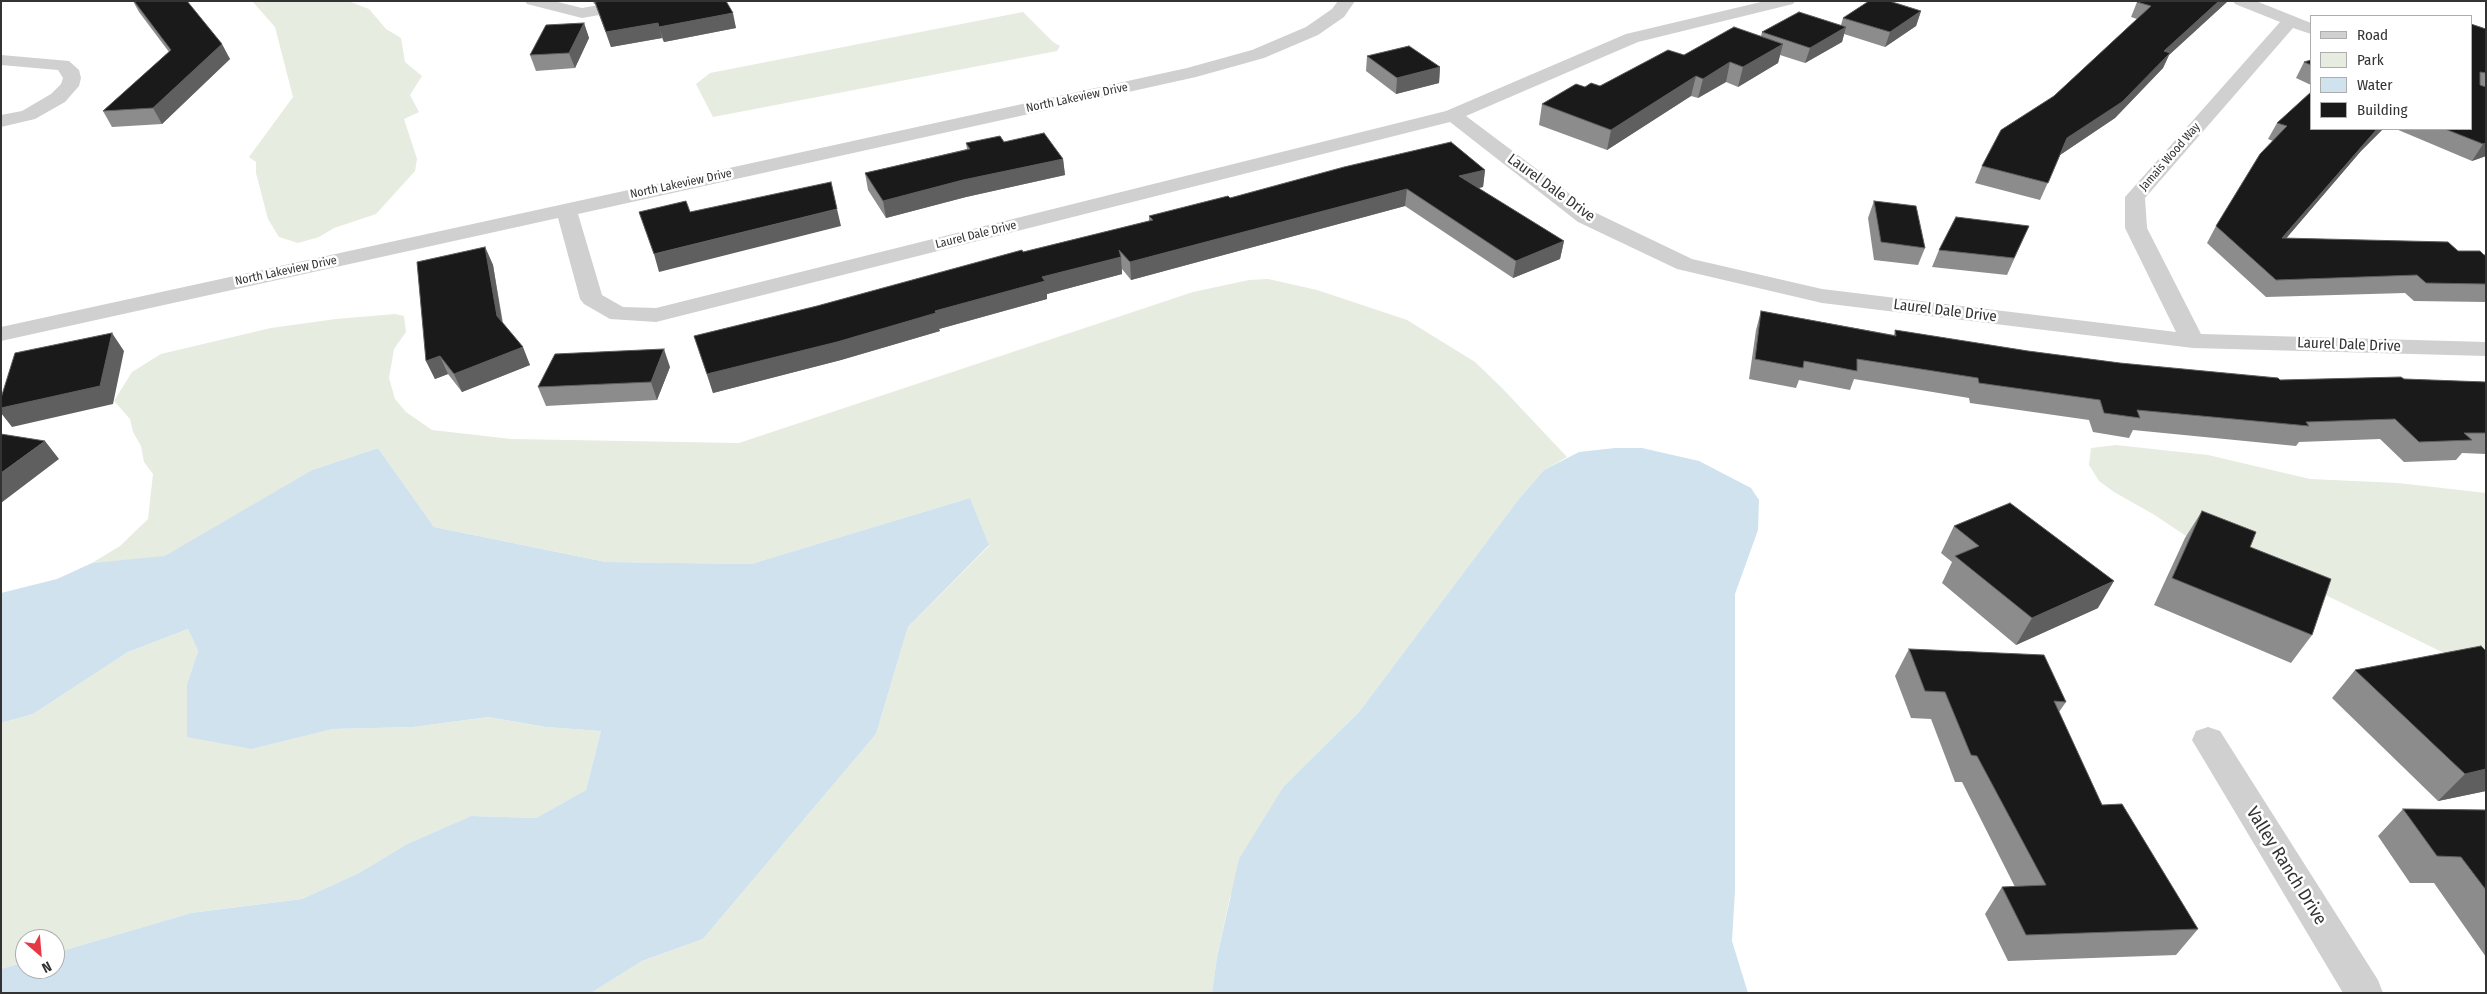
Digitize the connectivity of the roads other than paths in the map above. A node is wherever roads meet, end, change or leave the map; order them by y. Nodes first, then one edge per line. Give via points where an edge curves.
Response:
1 (533, 1) edge
2 (651, 1) edge
3 (1347, 1) edge
4 (1787, 1) edge
5 (2241, 1) edge
6 (2290, 21) junction
7 (2310, 29) edge
8 (1, 60) edge
9 (1453, 115) junction
10 (1, 120) edge
11 (566, 210) junction
12 (1, 334) edge
13 (2193, 341) junction
14 (2486, 349) edge
15 (2208, 740) dead end
16 (2364, 993) edge

1 - 2 street via 582,13
3 - 11 street, North Lakeview Drive via 1338,13 1312,30 1258,54 1190,73
4 - 9 street, Laurel Dale Drive via 1632,38
5 - 6 street
6 - 7 street
6 - 13 street, Jamais Wood Way via 2135,197 2136,228
8 - 10 street via 63,65 70,70 72,78 70,86 58,98 28,115
9 - 11 street, Laurel Dale Drive via 656,315 618,314 592,299
9 - 13 street, Laurel Dale Drive via 1586,217 1685,264 1822,296
11 - 12 street, North Lakeview Drive
13 - 14 street, Laurel Dale Drive
15 - 16 street, Valley Ranch Drive

